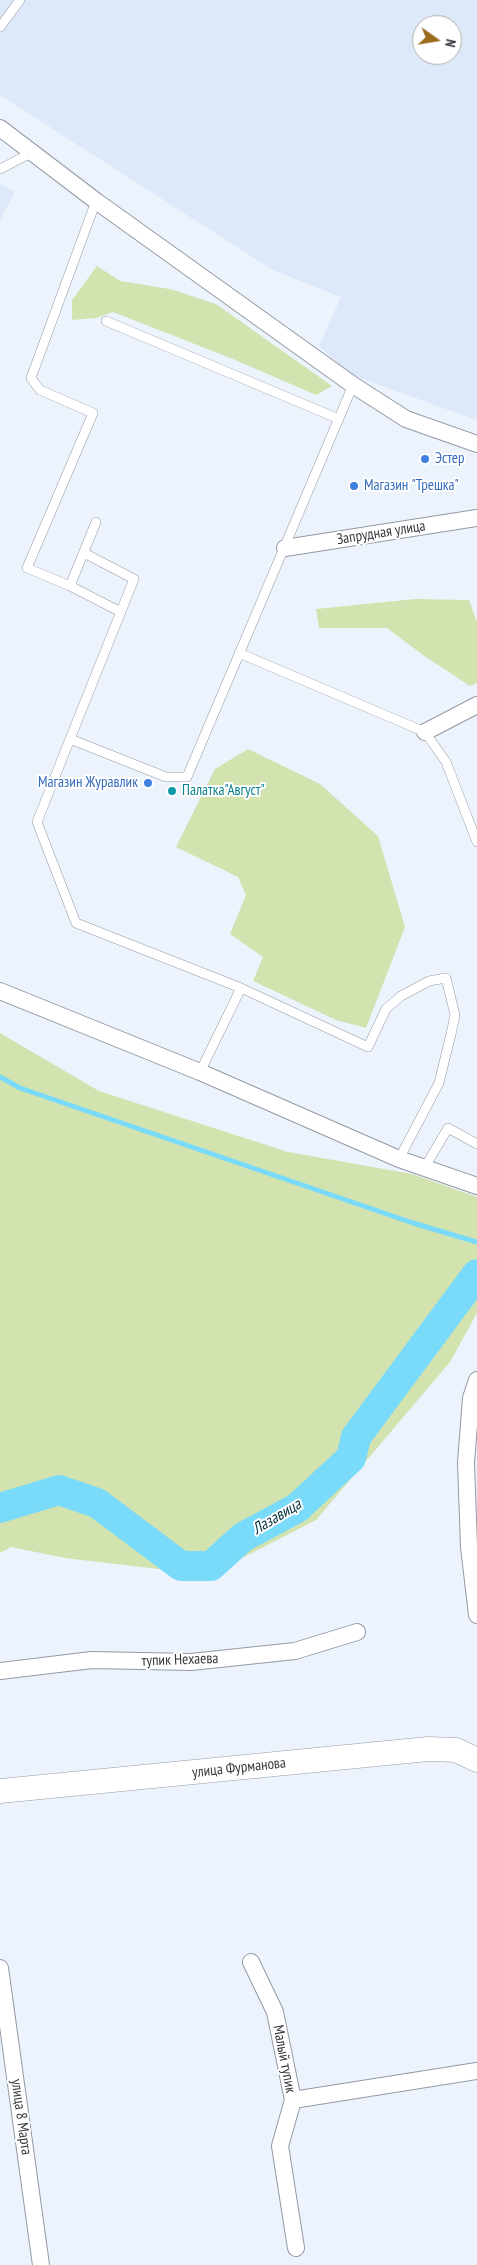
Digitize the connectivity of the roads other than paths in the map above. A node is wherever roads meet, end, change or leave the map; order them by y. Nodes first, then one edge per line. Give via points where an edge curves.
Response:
1 (20, 0) edge
2 (0, 27) edge
3 (0, 128) edge
4 (33, 152) junction
5 (0, 169) edge
6 (96, 201) junction
7 (106, 321) dead end
8 (352, 385) junction
9 (338, 419) junction
10 (477, 444) edge
11 (477, 518) edge
12 (96, 522) dead end
13 (285, 548) junction
14 (84, 553) junction
15 (70, 586) junction
16 (122, 612) junction
17 (239, 653) junction
18 (477, 705) edge
19 (425, 732) junction
20 (70, 738) junction
21 (477, 842) edge
22 (241, 988) junction
23 (0, 992) edge
24 (200, 1072) junction
25 (477, 1144) edge
26 (400, 1159) junction
27 (425, 1167) junction
28 (477, 1186) edge
29 (477, 1380) edge
30 (477, 1615) edge
31 (357, 1632) dead end
32 (0, 1671) edge
33 (477, 1760) edge
34 (0, 1791) edge
35 (251, 1962) dead end
36 (0, 1968) edge
37 (477, 2071) edge
38 (293, 2100) junction
39 (296, 2248) dead end
40 (41, 2265) edge

1 - 2 lane
3 - 4 street
4 - 5 lane
4 - 6 street
6 - 8 street
6 - 15 lane via 31,378 40,390 93,413 27,568
7 - 9 lane
8 - 9 lane
8 - 10 street via 406,419
9 - 13 lane
11 - 13 street, Запрудная улица
12 - 14 lane
13 - 17 lane
14 - 15 lane
14 - 16 lane via 134,580
15 - 16 lane
16 - 20 lane
17 - 19 lane
17 - 20 lane via 187,777 166,777
18 - 19 street
19 - 21 lane via 446,762
20 - 22 lane via 37,822 76,923
22 - 24 lane
22 - 26 lane via 368,1047 386,1009 401,996 429,981 446,978 455,1015 445,1058 438,1083
23 - 24 street
24 - 26 street
25 - 27 lane via 448,1128
26 - 27 street
27 - 28 street
29 - 30 street via 471,1398 466,1463 469,1547
31 - 32 street, тупик Нехаева via 296,1651 191,1662 92,1660
33 - 34 main road, улица Фурманова via 456,1750 428,1749
35 - 38 street, Малый тупик via 275,2012
36 - 40 street, улица 8 Марта
37 - 38 street
38 - 39 street, Малый тупик via 280,2146

